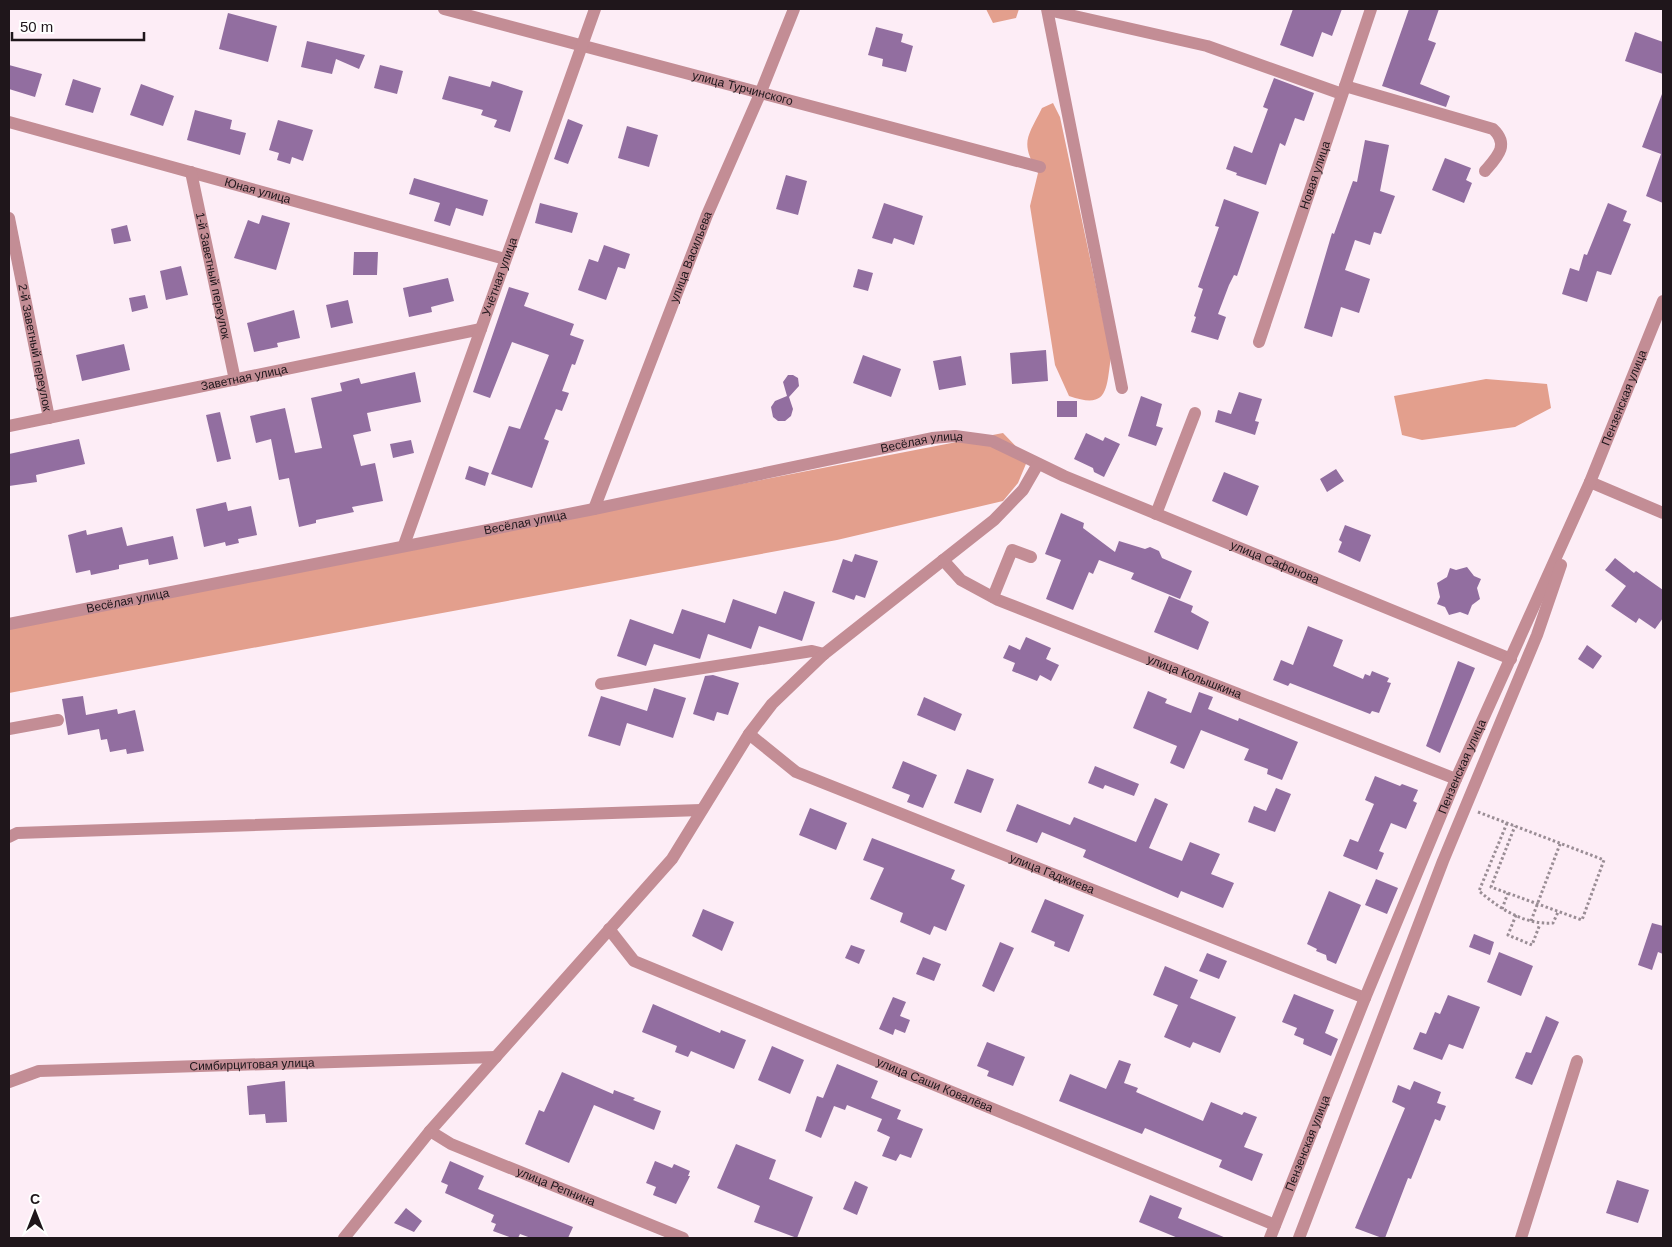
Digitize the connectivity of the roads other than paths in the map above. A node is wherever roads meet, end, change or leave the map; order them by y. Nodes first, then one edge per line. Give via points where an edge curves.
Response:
1 (444, 9) edge
2 (595, 9) edge
3 (794, 9) edge
4 (1371, 9) edge
5 (1048, 10) edge
6 (582, 46) junction
7 (1343, 90) junction
8 (760, 94) junction
9 (9, 122) edge
10 (1040, 167) dead end
11 (1485, 171) dead end
12 (191, 172) junction
13 (9, 218) edge
14 (505, 259) junction
15 (1663, 301) edge
16 (481, 329) junction
17 (1260, 342) dead end
18 (235, 380) junction
19 (1122, 388) dead end
20 (1195, 413) dead end
21 (49, 418) junction
22 (9, 426) edge
23 (1038, 464) junction
24 (1590, 482) junction
25 (594, 509) junction
26 (1663, 513) edge
27 (1156, 514) junction
28 (404, 545) junction
29 (1031, 557) dead end
30 (943, 560) junction
31 (993, 597) junction
32 (9, 624) edge
33 (824, 654) junction
34 (1511, 659) junction
35 (600, 684) dead end
36 (58, 720) dead end
37 (9, 729) edge
38 (749, 734) junction
39 (1456, 779) junction
40 (701, 810) junction
41 (9, 837) edge
42 (609, 929) junction
43 (1365, 998) junction
44 (496, 1057) junction
45 (1577, 1061) dead end
46 (9, 1082) edge
47 (430, 1131) junction
48 (1275, 1225) junction
49 (344, 1238) edge
50 (683, 1238) edge
51 (1270, 1238) edge
52 (1299, 1238) edge
53 (1521, 1238) edge

1 - 6 street, улица Турчинского
2 - 6 street, Учётная улица
3 - 8 street, улица Васильева
4 - 7 street, Новая улица
5 - 7 street via 1207,46
5 - 19 street
6 - 8 street, улица Турчинского
6 - 14 street, Учётная улица
7 - 11 street via 1493,129 1501,137 1502,145
7 - 17 street, Новая улица
8 - 10 street, улица Турчинского
8 - 25 street, улица Васильева via 707,215
9 - 12 street, Юная улица
12 - 14 street, Юная улица
12 - 18 street, 1-й Заветный переулок
13 - 21 street, 2-й Заветный переулок
14 - 16 street, Учётная улица
15 - 24 street, Пензенская улица
16 - 18 street, Заветная улица
16 - 28 street, Учётная улица
18 - 21 street, Заветная улица
20 - 27 street
21 - 22 street, Заветная улица
23 - 25 street, Весёлая улица via 992,442 956,436 932,438
23 - 27 street, улица Сафонова
23 - 30 street via 1023,490 1000,514
24 - 26 street
24 - 34 street, Пензенская улица
24 - 52 street via 1537,635 1466,807
25 - 28 street, Весёлая улица
27 - 34 street, улица Сафонова
28 - 32 street, Весёлая улица
29 - 31 street via 1012,550
30 - 31 street, улица Колышкина via 962,580
30 - 33 street
31 - 39 street, улица Колышкина
33 - 35 street via 812,651
33 - 38 street via 772,704
34 - 39 street, Пензенская улица
36 - 37 street
38 - 40 street
38 - 43 street, улица Гаджиева via 796,772
39 - 43 street, Пензенская улица
40 - 41 street via 17,834
40 - 42 street via 672,859
42 - 44 street
42 - 48 street, улица Саши Ковалёва via 634,961
43 - 48 street, Пензенская улица
44 - 46 street, Симбирцитовая улица via 39,1071
44 - 47 street
45 - 53 street
47 - 49 street
47 - 50 street, улица Репнина via 451,1144
48 - 51 street, Пензенская улица

